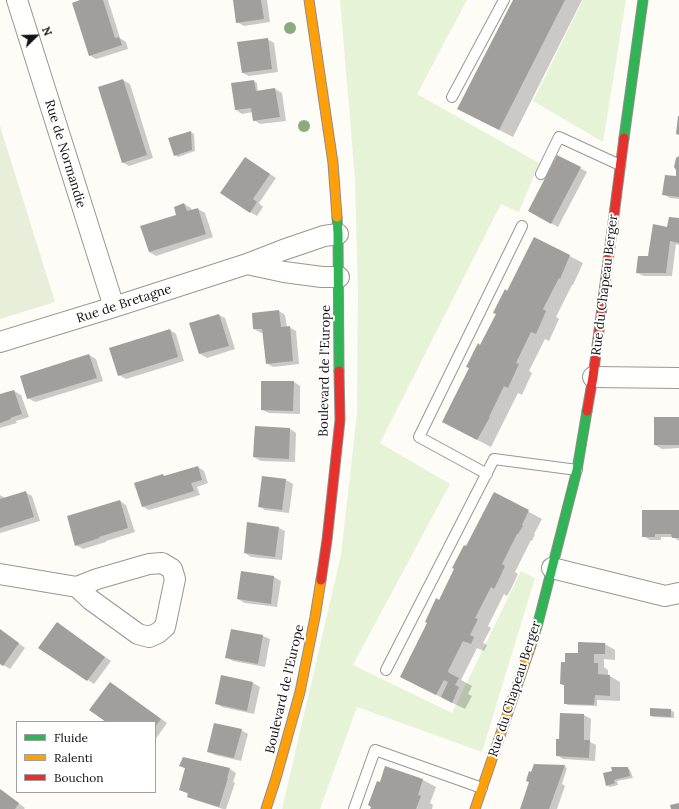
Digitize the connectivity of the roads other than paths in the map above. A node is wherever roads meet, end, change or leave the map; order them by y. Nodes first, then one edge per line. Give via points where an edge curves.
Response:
1 (17, 0) edge
2 (309, 0) edge
3 (504, 0) edge
4 (643, 0) edge
5 (452, 97) dead end
6 (620, 165) junction
7 (541, 174) dead end
8 (522, 226) dead end
9 (338, 234) junction
10 (247, 264) junction
11 (339, 277) junction
12 (114, 308) junction
13 (0, 342) edge
14 (593, 376) junction
15 (679, 378) edge
16 (576, 470) junction
17 (487, 474) junction
18 (552, 568) junction
19 (0, 574) edge
20 (77, 587) junction
21 (679, 592) edge
22 (386, 670) dead end
23 (482, 788) junction
24 (266, 809) edge
25 (354, 809) edge
26 (475, 809) edge

1 - 12 street, Rue de Normandie
2 - 9 street, Boulevard de l'Europe via 333,163
3 - 5 lane
4 - 6 street, Rue du Chapeau Berger
6 - 7 lane via 559,137
6 - 14 street, Rue du Chapeau Berger
8 - 17 lane via 419,437
9 - 10 street, Rue de Bretagne via 324,236
9 - 11 street, Boulevard de l'Europe
10 - 11 street via 284,272
10 - 12 street, Rue de Bretagne
11 - 24 street, Boulevard de l'Europe via 340,420 327,540 300,692
12 - 13 street, Rue de Bretagne
14 - 15 street
14 - 16 street, Rue du Chapeau Berger
16 - 17 lane via 494,459
16 - 18 street, Rue du Chapeau Berger
17 - 22 lane
18 - 21 street via 665,596
18 - 23 street, Rue du Chapeau Berger via 538,623
19 - 20 street
20 - 20 street via 138,634 149,637 165,627 175,579 172,569 162,563 149,564
23 - 25 lane via 375,750
23 - 26 street, Rue du Chapeau Berger

